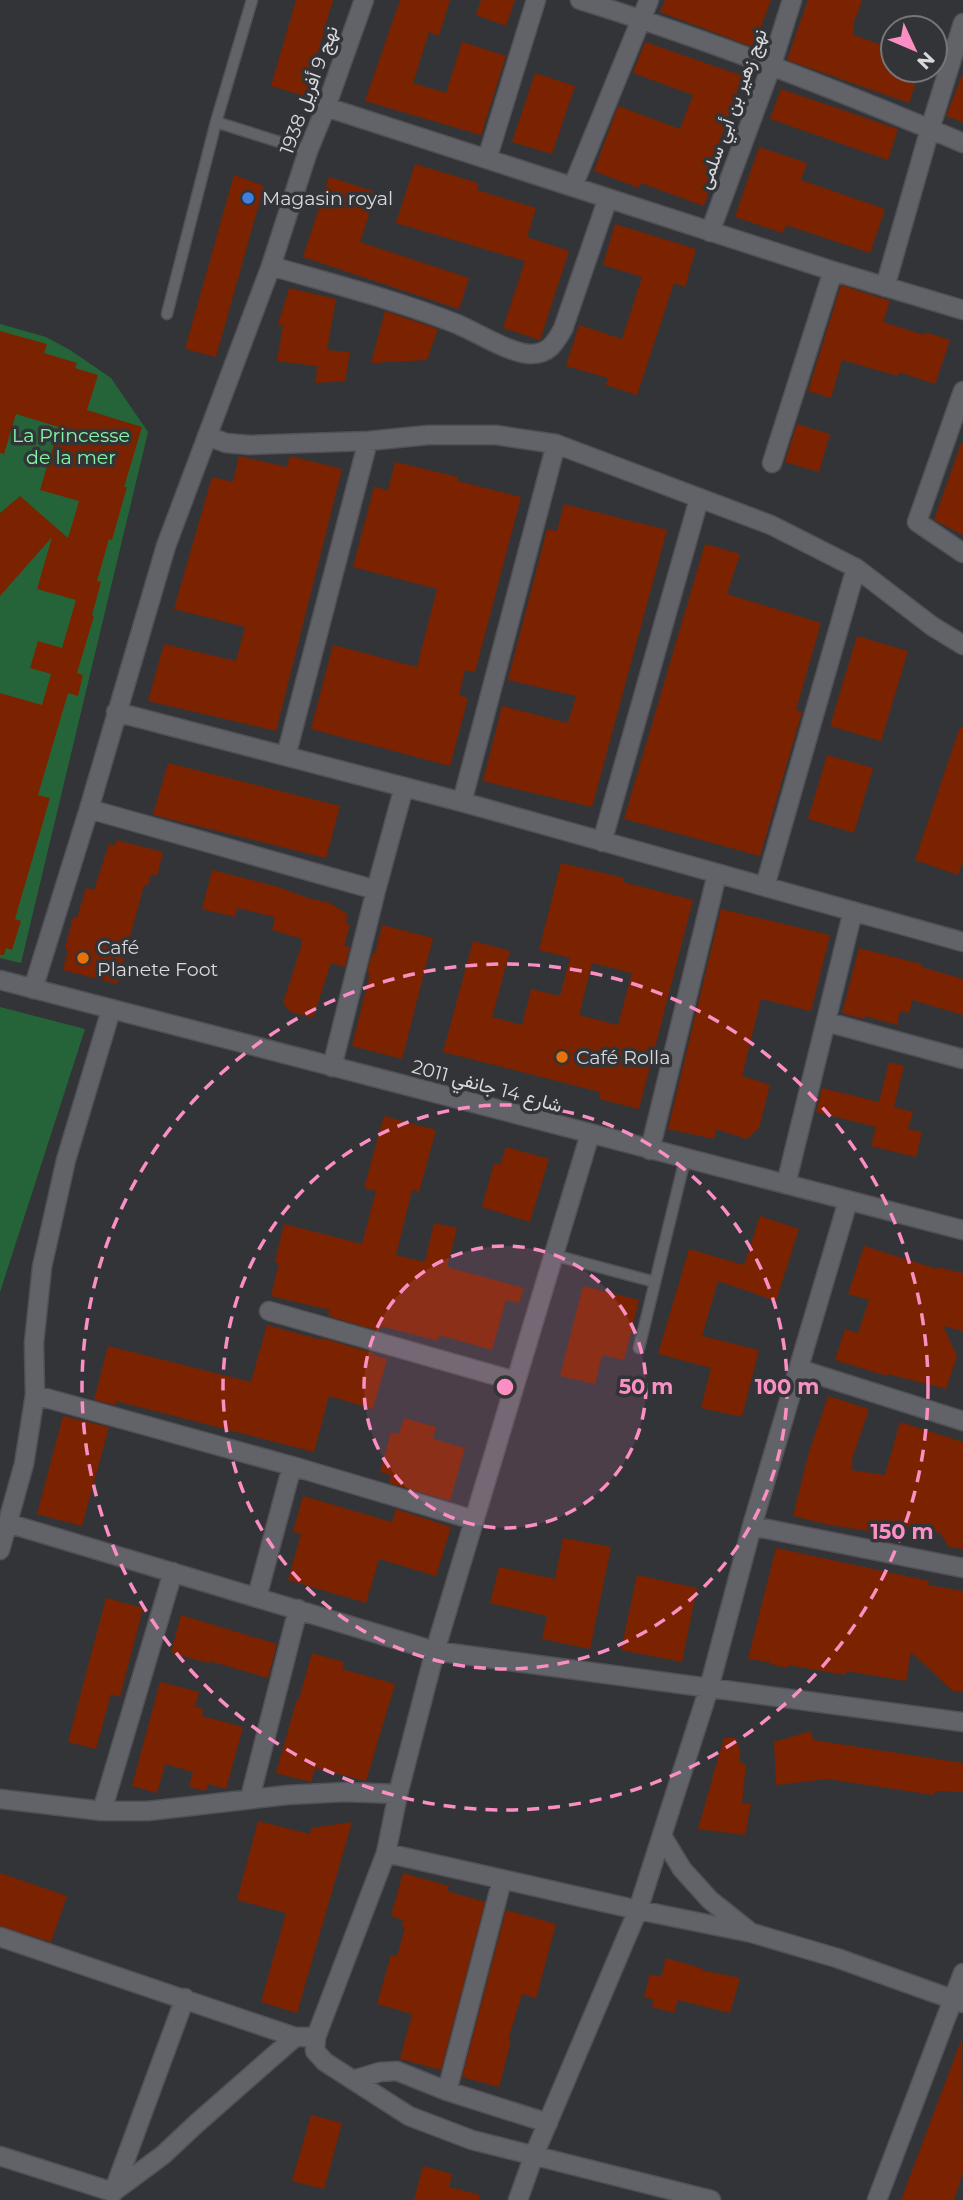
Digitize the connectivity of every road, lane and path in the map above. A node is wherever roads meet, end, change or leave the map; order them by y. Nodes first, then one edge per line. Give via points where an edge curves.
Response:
1 (252, 0) edge
2 (364, 0) edge
3 (536, 0) edge
4 (580, 0) edge
5 (649, 0) edge
6 (792, 0) edge
7 (641, 19) junction
8 (963, 23) edge
9 (771, 67) junction
10 (326, 107) junction
11 (216, 122) junction
12 (930, 129) junction
13 (963, 143) edge
14 (308, 151) junction
15 (487, 159) junction
16 (573, 186) junction
17 (608, 198) junction
18 (710, 232) junction
19 (271, 266) junction
20 (833, 271) junction
21 (885, 287) junction
22 (963, 310) edge
23 (167, 314) dead end
24 (961, 403) edge
25 (209, 431) junction
26 (368, 441) junction
27 (556, 444) junction
28 (772, 463) dead end
29 (699, 499) junction
30 (963, 553) edge
31 (856, 568) junction
32 (963, 645) edge
33 (116, 712) junction
34 (286, 756) junction
35 (404, 787) junction
36 (462, 802) junction
37 (89, 809) junction
38 (601, 842) junction
39 (717, 874) junction
40 (765, 886) junction
41 (376, 890) junction
42 (853, 911) junction
43 (962, 940) edge
44 (0, 980) edge
45 (33, 989) junction
46 (111, 1010) junction
47 (827, 1023) junction
48 (963, 1059) edge
49 (332, 1067) junction
50 (590, 1134) junction
51 (650, 1150) junction
52 (685, 1159) junction
53 (786, 1184) junction
54 (848, 1201) junction
55 (963, 1230) edge
56 (554, 1255) junction
57 (655, 1282) junction
58 (269, 1311) dead end
59 (639, 1348) dead end
60 (799, 1369) junction
61 (515, 1381) junction
62 (35, 1395) junction
63 (963, 1422) edge
64 (292, 1466) junction
65 (474, 1520) junction
66 (7, 1523) junction
67 (752, 1526) junction
68 (0, 1550) edge
69 (963, 1568) edge
70 (173, 1572) junction
71 (257, 1597) junction
72 (298, 1609) junction
73 (435, 1651) junction
74 (709, 1688) junction
75 (963, 1721) edge
76 (398, 1794) junction
77 (250, 1798) junction
78 (0, 1799) edge
79 (102, 1811) junction
80 (662, 1836) junction
81 (386, 1853) junction
82 (502, 1880) junction
83 (638, 1910) junction
84 (752, 1933) junction
85 (0, 1937) edge
86 (963, 1973) edge
87 (185, 1998) junction
88 (958, 2001) edge
89 (295, 2037) junction
90 (316, 2037) junction
91 (353, 2080) junction
92 (447, 2091) junction
93 (548, 2123) junction
94 (534, 2155) junction
95 (0, 2156) edge
96 (112, 2196) edge
97 (518, 2200) edge
98 (711, 2200) edge
99 (877, 2200) edge

1 - 11 lane
2 - 10 street, نهج 9 أفريل 1938
3 - 15 street
4 - 7 street
5 - 7 street
6 - 9 street, نهج زهير بن أبي سلمى
7 - 9 street
7 - 16 street
8 - 12 street
9 - 12 street
9 - 18 street, نهج زهير بن أبي سلمى
10 - 14 street, نهج 9 أفريل 1938
10 - 15 street
11 - 14 lane
11 - 23 lane
12 - 13 street
12 - 21 street
14 - 19 street, نهج 9 أفريل 1938
15 - 16 street
16 - 17 street
17 - 18 street
17 - 19 street via 563,329 551,348 537,354 522,354 457,324
18 - 20 street
19 - 25 street, نهج 9 أفريل 1938
20 - 21 street
20 - 28 street
21 - 22 street
24 - 30 street via 917,522
25 - 26 street via 226,443 250,445
25 - 33 street, نهج 9 أفريل 1938 via 166,546
26 - 27 street via 496,435
26 - 34 street
27 - 29 street
27 - 36 street
29 - 31 street via 771,524
29 - 38 street
31 - 32 street
31 - 40 street
33 - 34 street
33 - 37 street, نهج 9 أفريل 1938
34 - 35 street
35 - 36 street
35 - 41 street
36 - 38 street
37 - 41 street
37 - 45 street, نهج 9 أفريل 1938
38 - 39 street
39 - 40 street
39 - 51 street
40 - 42 street
41 - 49 street
42 - 43 street
42 - 47 street
44 - 45 street, شارع 14 جانفي 2011
45 - 46 street, شارع 14 جانفي 2011
46 - 49 street, شارع 14 جانفي 2011
46 - 62 street via 66,1160 42,1267 34,1343
47 - 48 street
47 - 53 street
49 - 50 street, شارع 14 جانفي 2011
50 - 51 street, شارع 14 جانفي 2011
50 - 56 street
51 - 52 street, شارع 14 جانفي 2011
52 - 53 street, شارع 14 جانفي 2011
52 - 57 lane
53 - 54 street, شارع 14 جانفي 2011
54 - 55 street, شارع 14 جانفي 2011
54 - 60 street
56 - 57 lane
56 - 61 street
57 - 59 lane
58 - 61 street
60 - 63 street
60 - 67 street
61 - 65 street
62 - 64 street
62 - 66 street
64 - 65 street
64 - 71 street
65 - 73 street
66 - 68 street
66 - 70 street
67 - 69 street
67 - 74 street
70 - 71 street
70 - 79 street
71 - 72 street
72 - 73 street
72 - 77 street
73 - 74 street
73 - 76 street
74 - 75 street
74 - 80 street
76 - 77 street
76 - 81 street
77 - 79 street via 148,1811
78 - 79 street
80 - 83 street
80 - 84 street via 682,1869 710,1900
81 - 82 street
81 - 90 street
82 - 83 street
82 - 92 street
83 - 84 street
83 - 93 street
84 - 88 street
85 - 87 street
86 - 88 street
87 - 89 street
87 - 96 street
88 - 99 street
89 - 90 street
89 - 96 street
90 - 91 street via 315,2051 325,2063
91 - 92 street via 397,2071
91 - 94 street via 409,2116 472,2140
92 - 93 street
93 - 94 street
94 - 97 street
94 - 98 street
95 - 96 street

